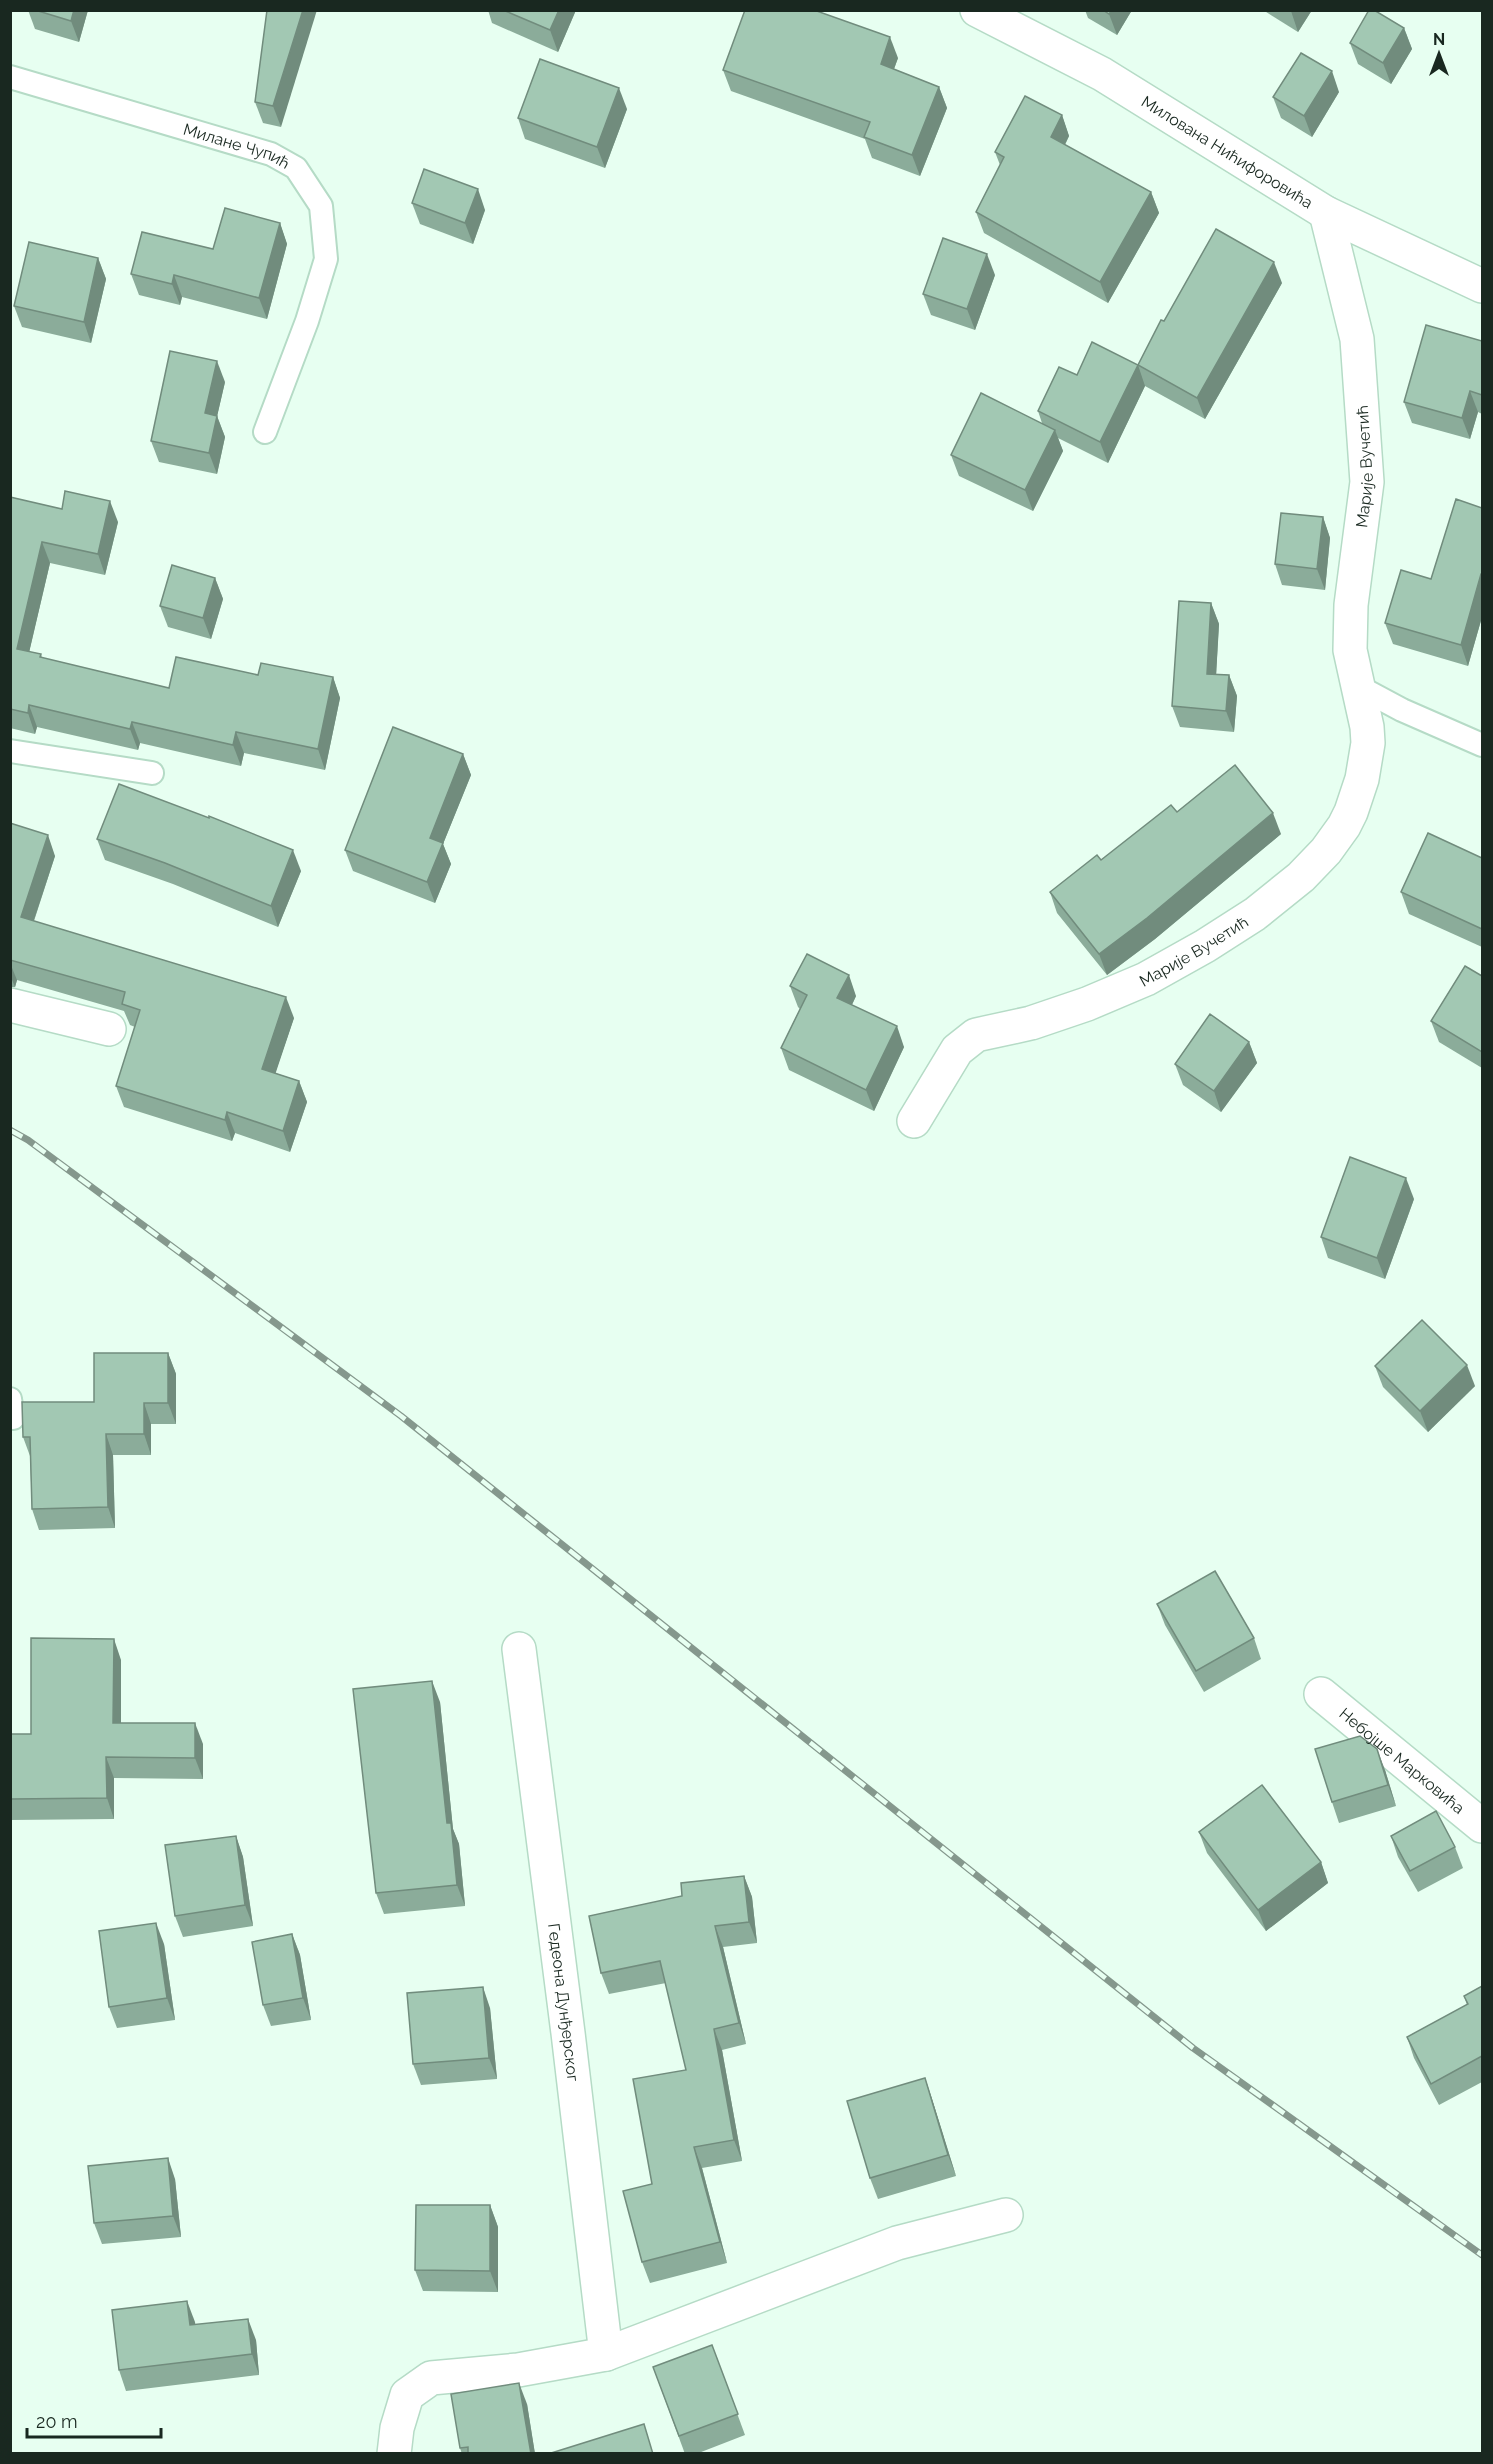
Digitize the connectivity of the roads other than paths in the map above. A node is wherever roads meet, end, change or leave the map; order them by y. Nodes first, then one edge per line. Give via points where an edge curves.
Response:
1 (977, 10) edge
2 (10, 77) edge
3 (1326, 213) junction
4 (1482, 286) edge
5 (265, 432) dead end
6 (1359, 687) junction
7 (1482, 745) edge
8 (10, 751) edge
9 (152, 773) dead end
10 (10, 1005) edge
11 (109, 1029) dead end
12 (914, 1120) dead end
13 (519, 1649) dead end
14 (1321, 1694) dead end
15 (1482, 1826) edge
16 (1006, 2215) dead end
17 (606, 2354) junction
18 (394, 2454) edge

1 - 3 street, Милована Нићифоровића via 1102,74
2 - 5 lane, Милане Чупић via 271,154 296,168 321,206 326,258
3 - 4 street, Милована Нићифоровића
3 - 6 street, Марије Вучетић via 1357,339 1367,482 1351,605 1350,650
6 - 7 lane
6 - 12 street, Марије Вучетић via 1368,743 1358,794 1344,826 1301,877 1245,920 1146,979 1032,1023 976,1035 957,1050
8 - 9 lane
10 - 11 street
13 - 17 street, Гедеона Дунђерског
14 - 15 street, Небојше Марковића
16 - 17 street via 897,2243
17 - 18 street via 518,2370 431,2378 407,2395

